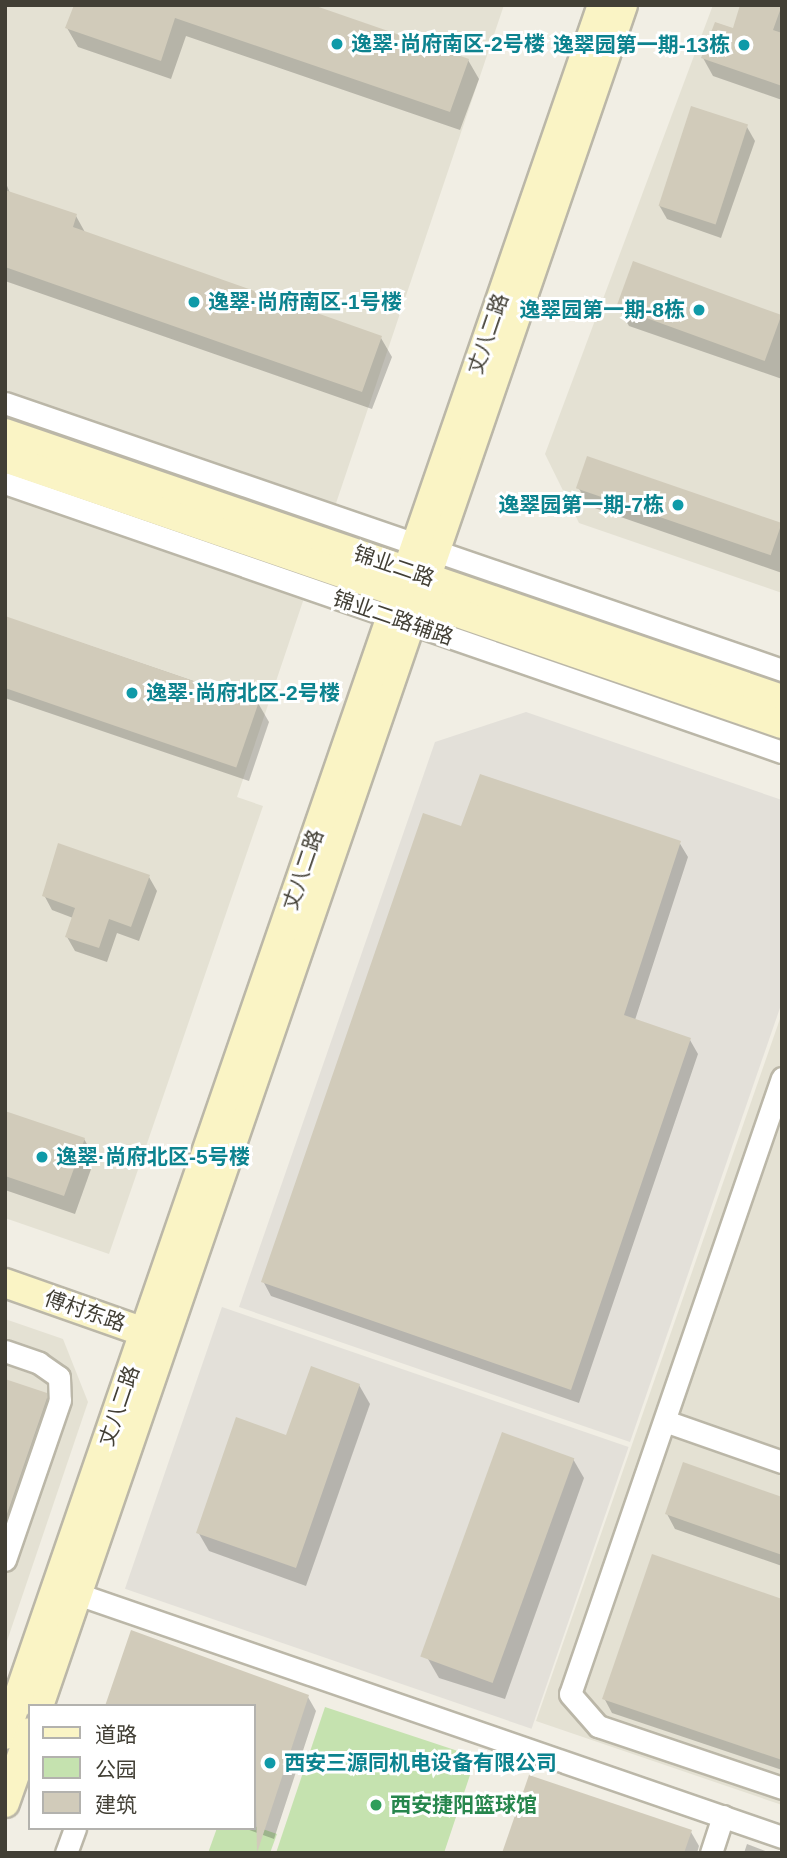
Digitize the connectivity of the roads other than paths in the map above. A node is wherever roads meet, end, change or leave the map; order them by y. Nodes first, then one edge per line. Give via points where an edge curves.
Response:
1 (602, 5) edge
2 (623, 5) edge
3 (5, 403) edge
4 (5, 433) edge
5 (5, 458) edge
6 (5, 483) edge
7 (412, 585) junction
8 (782, 670) edge
9 (782, 699) edge
10 (782, 724) edge
11 (782, 752) edge
12 (782, 1078) edge
13 (5, 1283) edge
14 (154, 1336) junction
15 (5, 1351) edge
16 (665, 1421) junction
17 (782, 1462) edge
18 (5, 1560) edge
19 (67, 1591) junction
20 (39, 1704) edge
21 (5, 1735) edge
22 (28, 1737) edge
23 (18, 1763) edge
24 (782, 1788) edge
25 (5, 1803) edge
26 (723, 1816) junction
27 (74, 1830) edge
28 (782, 1837) edge
29 (66, 1853) edge
30 (711, 1853) edge

1 - 7 street, 丈八二路
2 - 7 street, 丈八二路
3 - 7 street, 锦业二路辅路
4 - 7 street, 锦业二路
5 - 7 street, 锦业二路
6 - 7 street, 锦业二路辅路
7 - 8 street, 锦业二路辅路
7 - 9 street, 锦业二路
7 - 10 street, 锦业二路
7 - 11 street, 锦业二路辅路
7 - 14 street, 丈八二路
12 - 16 street
13 - 14 street, 傅村东路
14 - 19 street, 丈八二路
15 - 18 street via 39,1363 59,1377 60,1400
16 - 17 street
16 - 24 street via 570,1694 598,1726
19 - 20 street, 丈八二路
19 - 21 street, 丈八二路
19 - 26 street
22 - 23 street
23 - 25 street
26 - 28 street
26 - 30 street
27 - 29 street

